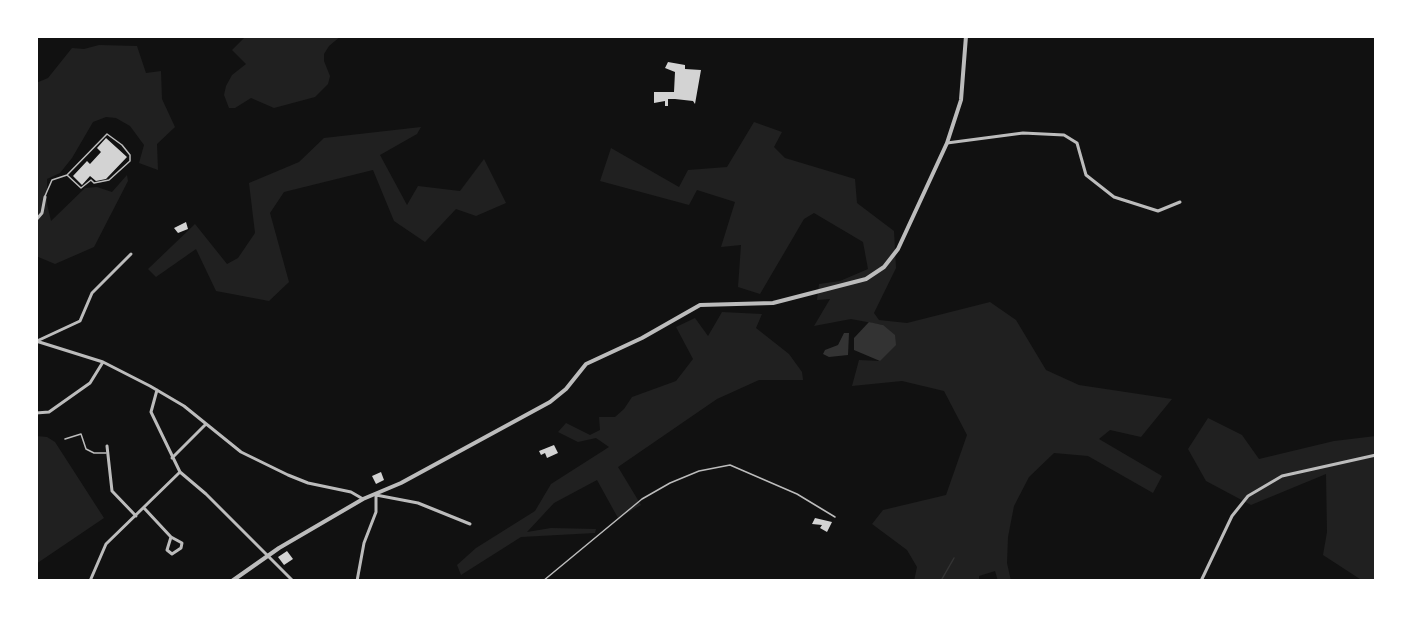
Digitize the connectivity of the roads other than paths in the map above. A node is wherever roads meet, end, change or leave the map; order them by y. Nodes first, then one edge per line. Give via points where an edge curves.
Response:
1 (966, 36) edge
2 (947, 143) junction
3 (67, 175) junction
4 (45, 197) joint
5 (1180, 202) dead end
6 (36, 220) edge
7 (131, 254) dead end
8 (36, 341) edge
9 (103, 362) junction
10 (157, 390) junction
11 (36, 413) edge
12 (206, 424) junction
13 (65, 439) dead end
14 (107, 446) dead end
15 (107, 453) junction
16 (1376, 455) edge
17 (172, 458) junction
18 (180, 472) junction
19 (375, 494) junction
20 (363, 499) junction
21 (144, 508) junction
22 (136, 516) junction
23 (835, 517) dead end
24 (470, 524) dead end
25 (171, 537) junction
26 (268, 556) junction
27 (90, 581) edge
28 (232, 581) edge
29 (293, 581) edge
30 (357, 581) edge
31 (543, 581) edge
32 (1201, 581) edge

1 - 2 street via 961,100
2 - 5 street via 1030,132 1064,135 1077,143 1086,175 1114,197 1158,211
2 - 19 street via 898,249 884,267 866,279 766,304 700,305 586,364 555,398 504,429
3 - 3 lane via 107,134 130,155 130,161 109,180 91,180 81,188
3 - 4 lane via 52,180
4 - 6 street via 42,213
7 - 8 street via 92,293 80,321
8 - 9 street
9 - 10 street
9 - 11 street via 90,383 49,412
10 - 12 street
10 - 17 street via 151,412
12 - 17 street
12 - 20 street via 244,454 288,476 351,492
13 - 15 lane via 81,434 86,449
14 - 15 street
15 - 22 street via 112,491
16 - 32 street via 1282,476 1248,496 1232,516
17 - 18 street
18 - 21 street
18 - 26 street
19 - 20 street
19 - 24 street via 418,503
19 - 30 street via 376,512 364,543
20 - 26 street
21 - 22 street
21 - 25 street
22 - 27 street via 106,544
23 - 31 lane via 796,494 730,465 699,471 642,499
25 - 25 street via 167,549 172,554 182,543
26 - 28 street
26 - 29 street

